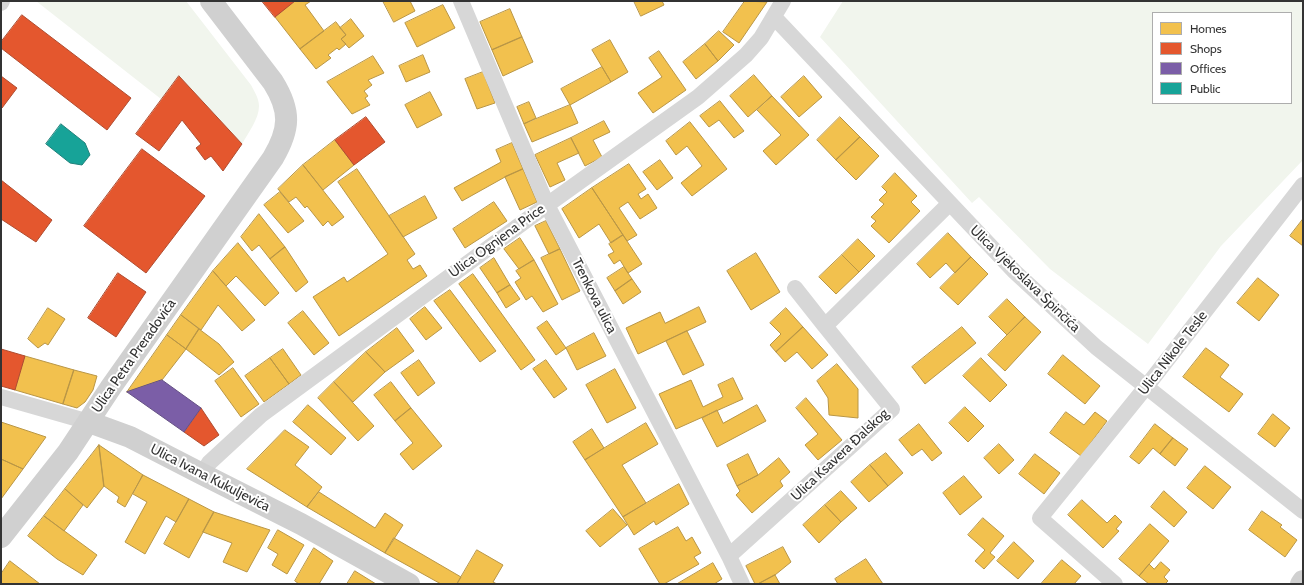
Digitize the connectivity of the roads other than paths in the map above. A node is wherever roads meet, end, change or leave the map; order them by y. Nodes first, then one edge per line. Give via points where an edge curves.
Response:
1 (211, 1) edge
2 (460, 1) edge
3 (783, 1) edge
4 (774, 17) junction
5 (1303, 185) edge
6 (950, 203) junction
7 (547, 205) junction
8 (795, 288) dead end
9 (825, 326) junction
10 (1146, 387) junction
11 (1, 397) edge
12 (89, 422) junction
13 (202, 474) junction
14 (1303, 511) edge
15 (1, 537) edge
16 (729, 556) junction
17 (1303, 581) edge
18 (409, 584) edge
19 (742, 584) edge
20 (1115, 584) edge
21 (1301, 584) edge

1 - 12 main road, Ulica Petra Preradovića via 282,96 287,125 282,143
2 - 7 street, Trenkova ulica
3 - 4 street, Ulica Ognjena Price
4 - 6 street, Ulica Vjekoslava Špinčića
4 - 7 street, Ulica Ognjena Price via 746,55 698,97
5 - 10 street, Ulica Nikole Tesle
6 - 9 street
6 - 10 street, Ulica Vjekoslava Špinčića via 1015,272 1096,347
7 - 13 street, Ulica Ognjena Price via 261,415 208,463
7 - 16 street, Trenkova ulica
8 - 9 street, Ulica Ksavera Đalskog
9 - 16 street, Ulica Ksavera Đalskog via 892,410
10 - 14 street, Ulica Vjekoslava Špinčića
10 - 20 street, Ulica Nikole Tesle via 1040,518
11 - 12 street, Ulica Ivana Kukuljevića
12 - 13 main road, Ulica Ivana Kukuljevića via 130,437
12 - 15 main road, Ulica Petra Preradovića
13 - 18 main road, Ulica Ivana Kukuljevića via 301,524
16 - 19 street, Trenkova ulica
17 - 21 main road

